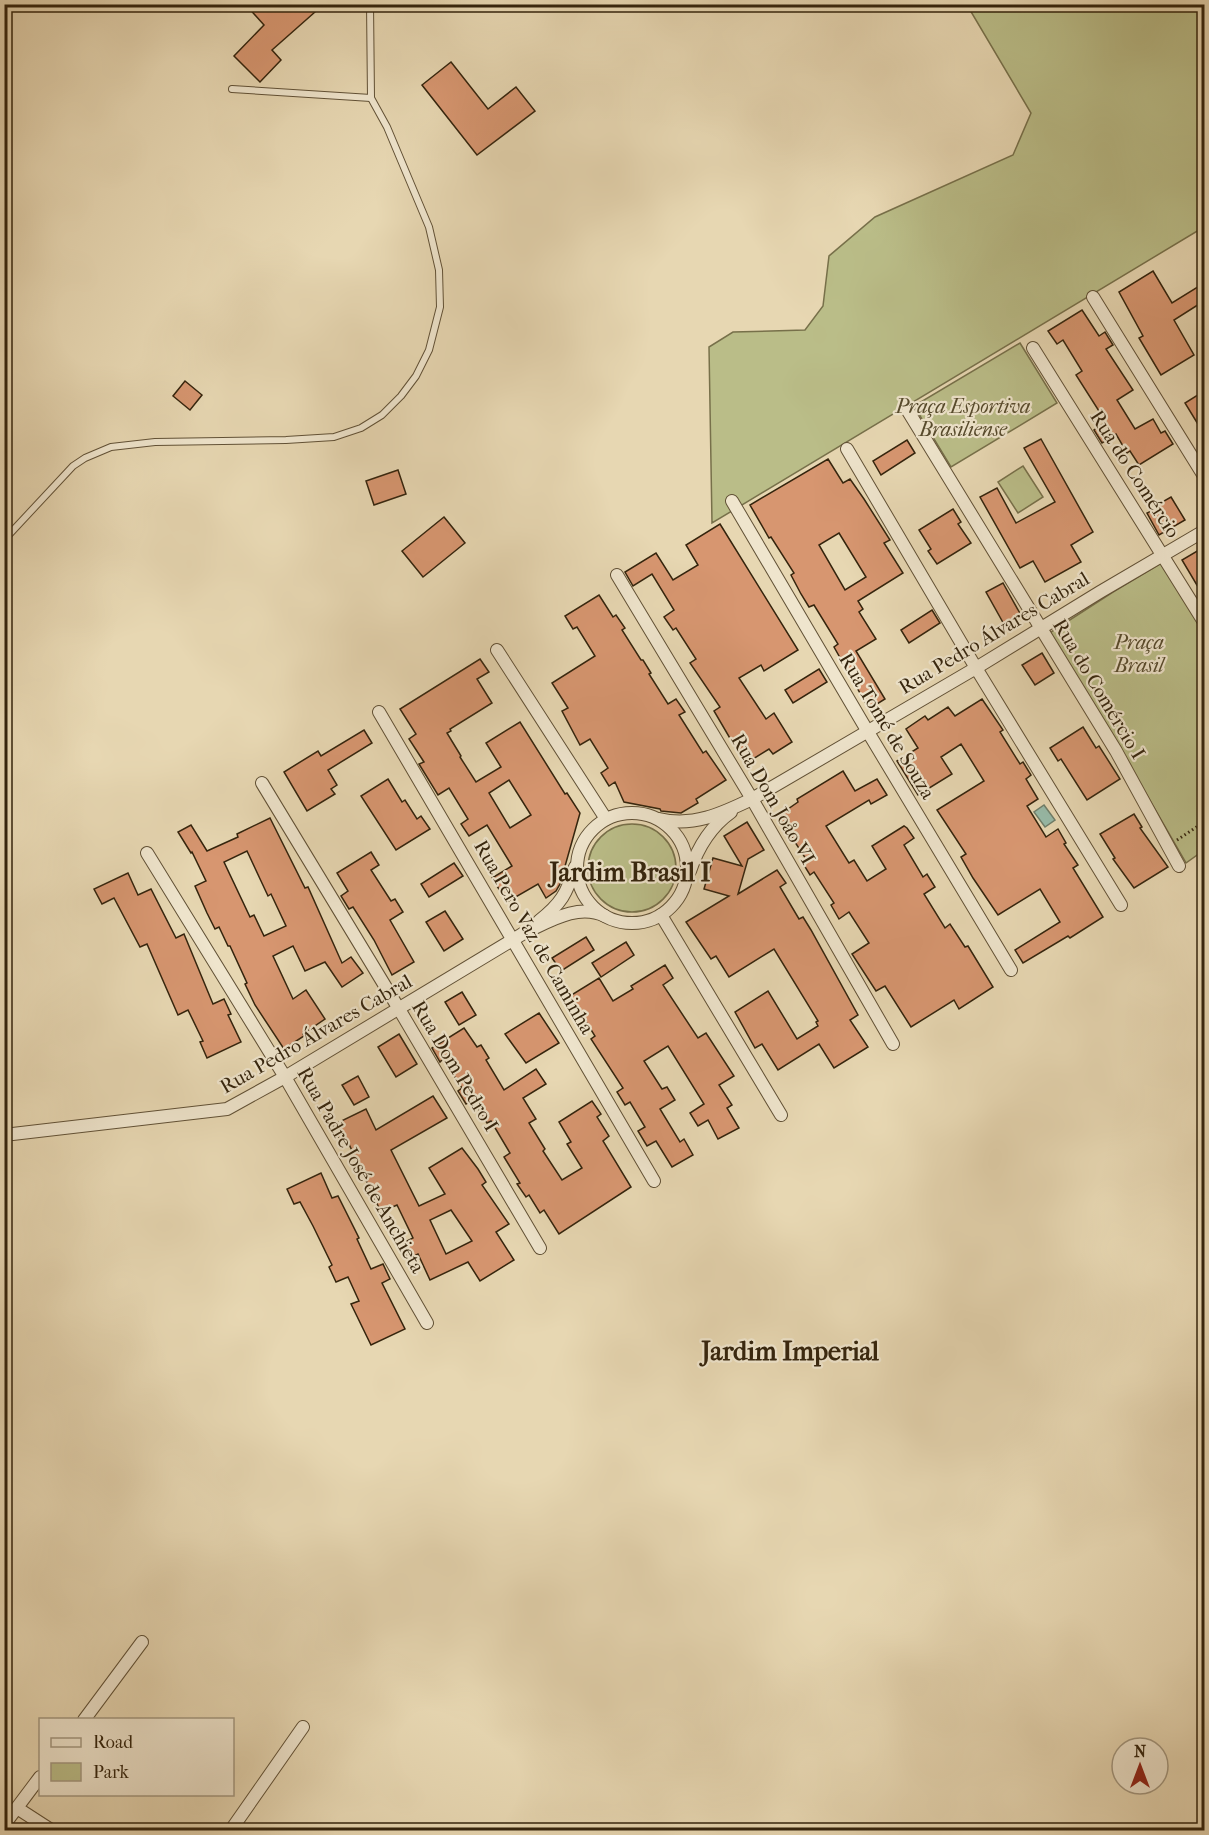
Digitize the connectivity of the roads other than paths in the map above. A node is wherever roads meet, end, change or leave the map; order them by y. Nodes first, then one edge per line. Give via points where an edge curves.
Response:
1 (370, 4) edge
2 (232, 89) dead end
3 (371, 98) junction
4 (1093, 297) dead end
5 (1033, 348) dead end
6 (908, 411) dead end
7 (847, 449) dead end
8 (1204, 476) edge
9 (732, 501) dead end
10 (1204, 531) edge
11 (4, 540) edge
12 (1164, 556) junction
13 (617, 575) dead end
14 (1204, 622) edge
15 (1039, 629) junction
16 (497, 650) dead end
17 (976, 668) junction
18 (379, 712) dead end
19 (868, 732) junction
20 (262, 783) dead end
21 (747, 802) junction
22 (606, 819) junction
23 (659, 819) junction
24 (147, 853) dead end
25 (579, 853) junction
26 (1179, 866) dead end
27 (686, 883) junction
28 (1121, 906) dead end
29 (661, 915) junction
30 (605, 916) junction
31 (519, 936) junction
32 (1011, 970) dead end
33 (399, 1009) junction
34 (893, 1044) dead end
35 (285, 1077) junction
36 (781, 1115) dead end
37 (4, 1135) edge
38 (654, 1181) dead end
39 (540, 1248) dead end
40 (427, 1323) dead end
41 (142, 1642) dead end
42 (85, 1718) edge
43 (303, 1727) dead end
44 (39, 1778) edge
45 (17, 1808) junction
46 (4, 1825) edge
47 (51, 1830) edge
48 (231, 1830) edge

1 - 3 lane
2 - 3 lane
3 - 11 lane via 429,227 439,270 440,307 429,350 402,396 382,416 334,437 155,442 111,447 73,466
4 - 8 street
5 - 12 street, Rua do Comércio
6 - 15 street, Rua do Comércio I
7 - 17 street
9 - 19 street, Rua Tomé de Souza
10 - 12 street, Rua Pedro Álvares Cabral
12 - 14 street, Rua do Comércio
12 - 15 street, Rua Pedro Álvares Cabral
13 - 21 street, Rua Dom Joåo VI
15 - 17 street, Rua Pedro Álvares Cabral
15 - 26 street, Rua do Comércio I via 1116,751
16 - 22 street
17 - 19 street, Rua Pedro Álvares Cabral
17 - 28 street
18 - 31 street, Rua Pero Vaz de Caminha
19 - 21 street, Rua Pedro Álvares Cabral
19 - 32 street, Rua Tomé de Souza
20 - 33 street, Rua Dom Pedro I
21 - 23 street, Rua Pedro Álvares Cabral via 693,822
21 - 27 street, Rua Pedro Álvares Cabral via 709,832
21 - 34 street, Rua Dom Joåo VI
22 - 23 street via 633,813
22 - 25 street via 587,836
23 - 27 street via 683,845 688,868
24 - 35 street, Rua Padre José de Anchieta
25 - 30 street via 580,888 589,903
25 - 31 street, Rua Pedro Álvares Cabral via 560,903
27 - 29 street via 676,902
29 - 30 street via 636,923
29 - 36 street
30 - 31 street, Rua Pedro Álvares Cabral via 578,911 565,914
31 - 33 street, Rua Pedro Álvares Cabral
31 - 38 street, Rua Pero Vaz de Caminha
33 - 35 street, Rua Pedro Álvares Cabral
33 - 39 street, Rua Dom Pedro I
35 - 37 street, Rua Pedro Álvares Cabral via 219,1111
35 - 40 street, Rua Padre José de Anchieta
41 - 42 street
43 - 48 street
44 - 45 street
45 - 46 street
45 - 47 street

